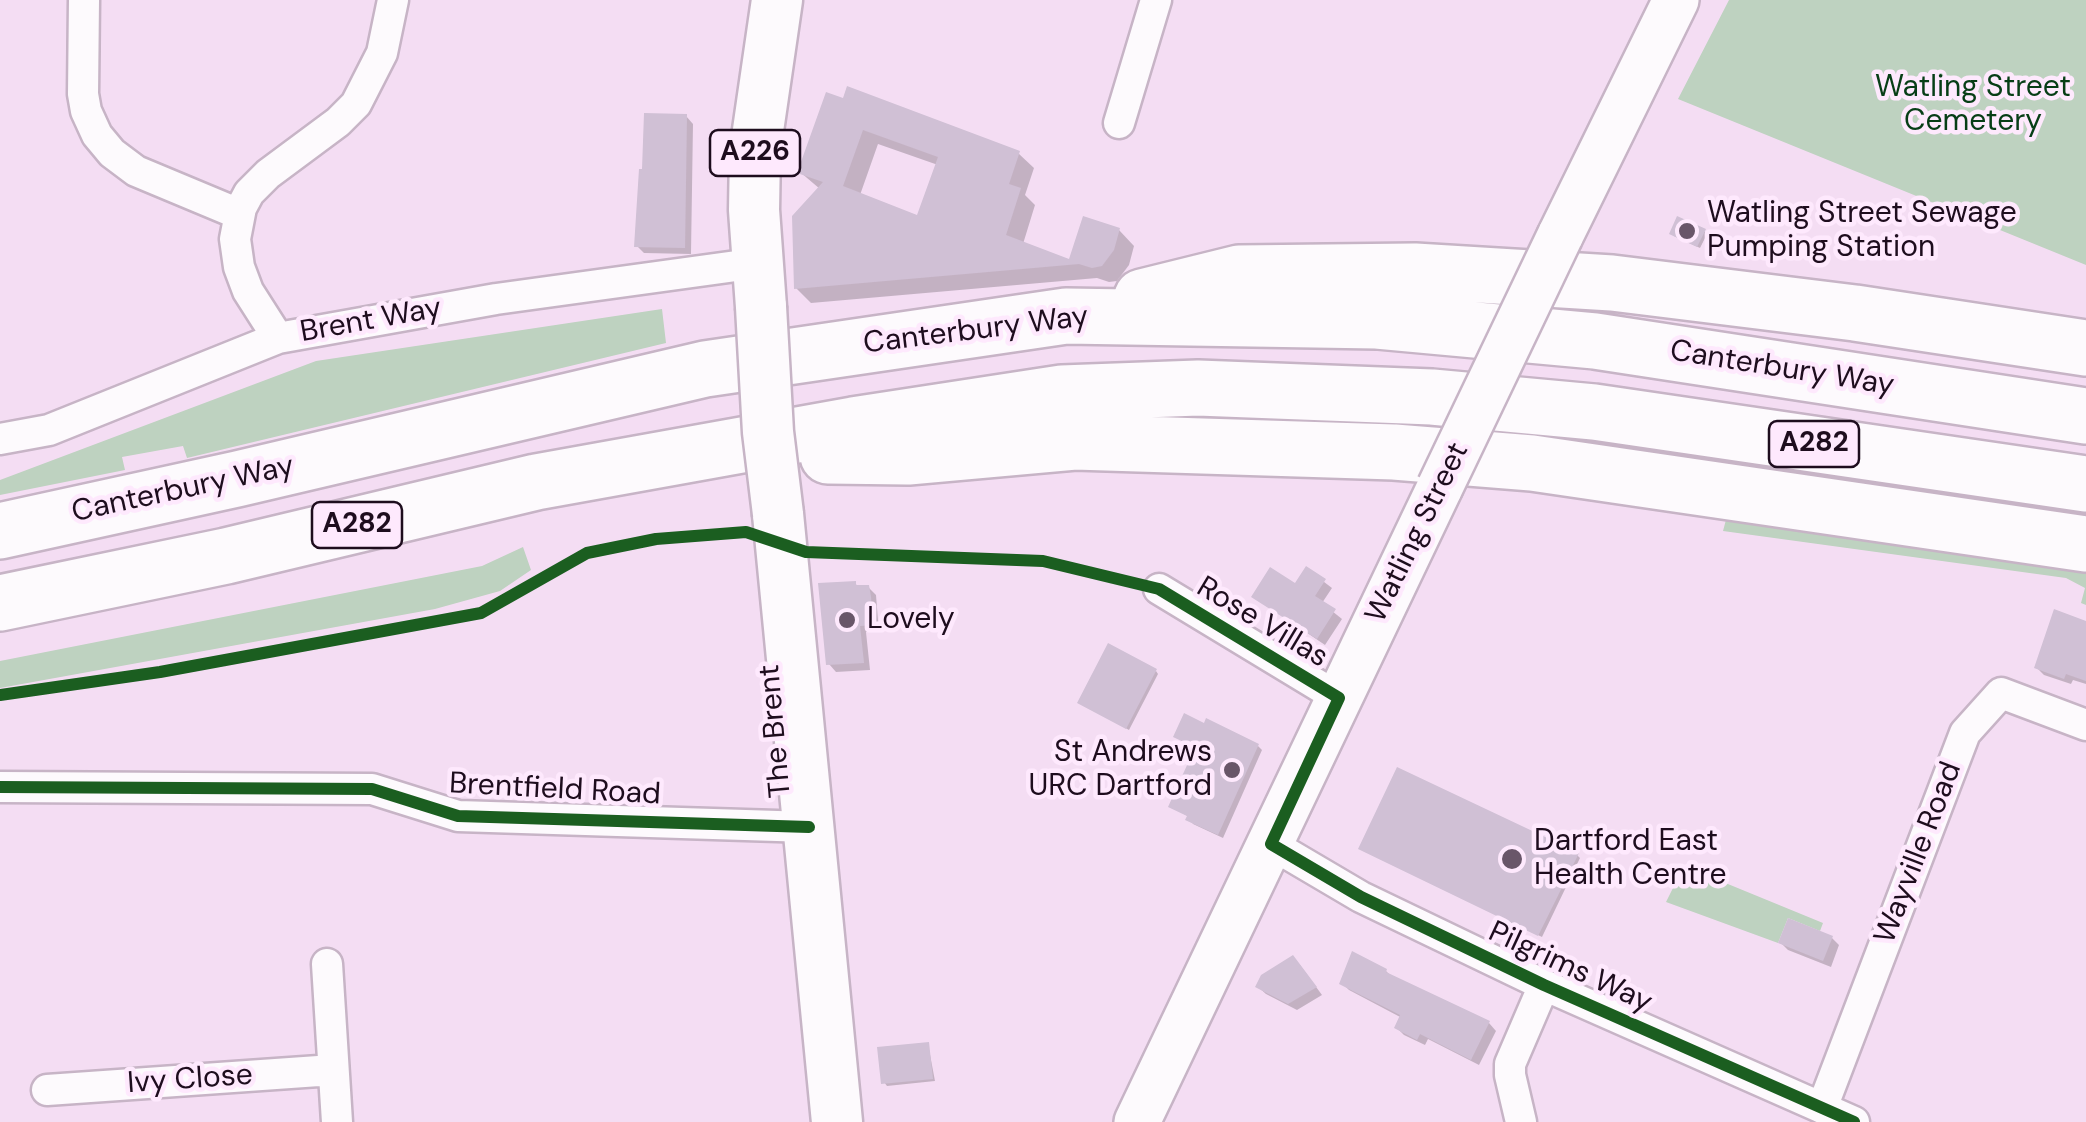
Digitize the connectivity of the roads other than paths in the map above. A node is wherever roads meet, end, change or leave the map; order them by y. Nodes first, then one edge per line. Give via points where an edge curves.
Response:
1 (84, 0) edge
2 (394, 0) edge
3 (777, 0) edge
4 (1156, 0) edge
5 (1676, 0) edge
6 (1119, 123) dead end
7 (239, 214) junction
8 (759, 285) junction
9 (1066, 316) junction
10 (278, 338) junction
11 (2086, 348) edge
12 (2086, 416) edge
13 (0, 439) edge
14 (715, 451) junction
15 (2086, 484) edge
16 (0, 530) edge
17 (2086, 544) edge
18 (1159, 590) dead end
19 (0, 603) edge
20 (1339, 698) junction
21 (2086, 725) edge
22 (0, 787) edge
23 (810, 827) junction
24 (1271, 844) junction
25 (327, 964) dead end
26 (1544, 985) junction
27 (333, 1070) junction
28 (47, 1090) dead end
29 (1822, 1108) junction
30 (336, 1122) edge
31 (837, 1122) edge
32 (1137, 1122) edge
33 (1521, 1122) edge
34 (1854, 1122) edge

1 - 7 street via 84,105 97,135 136,171
2 - 7 street via 384,47 356,104 256,186
3 - 8 main road, The Brent / A226 via 755,151
4 - 6 street
5 - 20 main road, Watling Street, bridge
7 - 10 street via 235,244 242,276
8 - 10 street, Brent Way via 496,299
8 - 23 main road, The Brent / A226, bridge
9 - 11 highway via 1240,273 1416,271 1612,283
9 - 12 highway, Canterbury Way / A282 via 1376,321 1595,341
9 - 16 highway, Canterbury Way / A282 via 705,369
10 - 13 street, Brent Way via 49,430
14 - 15 highway, A282 via 1062,393 1296,390 1594,412
14 - 17 highway via 892,457 1075,442 1394,452 1532,464
14 - 19 highway, A282 via 536,482
18 - 20 street, Rose Villas
20 - 24 main road, Watling Street
21 - 29 street, Wayville Road via 2001,693 1965,733
22 - 23 street, Brentfield Road via 372,789 458,816
23 - 31 main road, The Brent / A226
24 - 26 street, Pilgrims Way via 1346,889
24 - 32 main road, Watling Street
25 - 27 street
26 - 29 street, Pilgrims Way
26 - 33 street via 1511,1060
27 - 28 street, Ivy Close
27 - 30 street
29 - 34 street, Pilgrims Way

